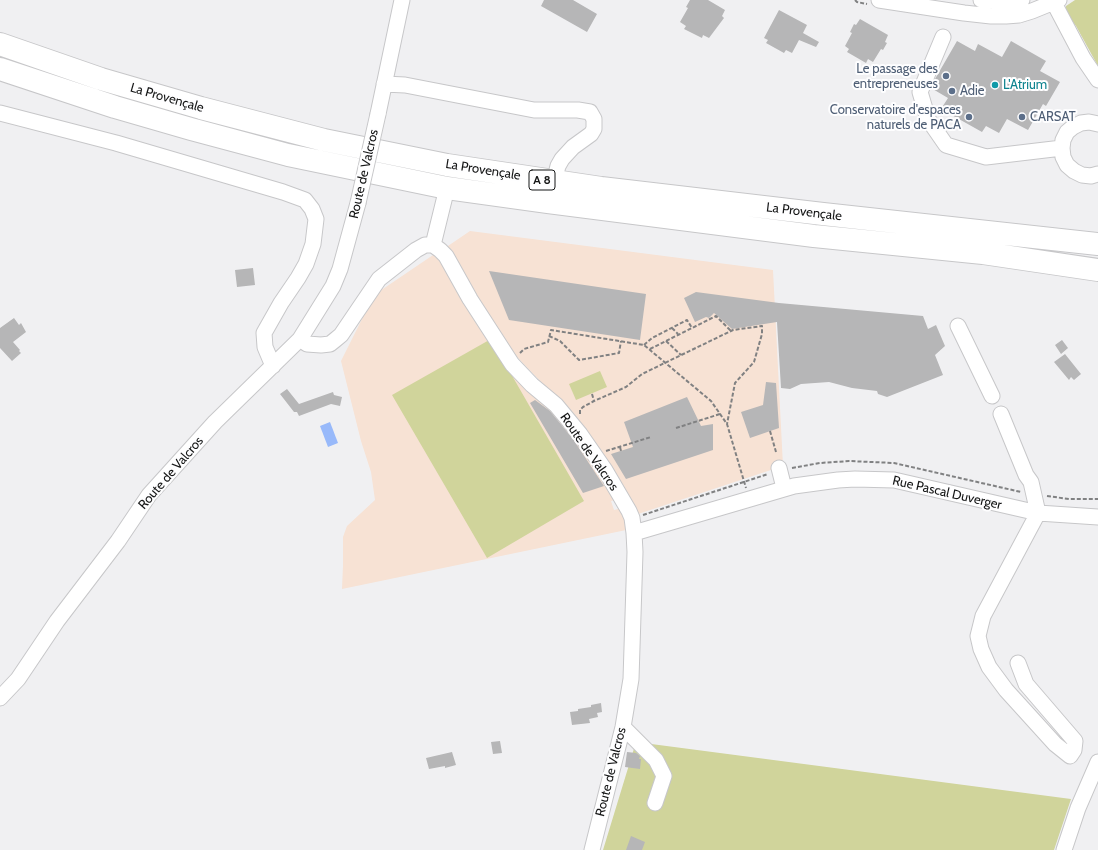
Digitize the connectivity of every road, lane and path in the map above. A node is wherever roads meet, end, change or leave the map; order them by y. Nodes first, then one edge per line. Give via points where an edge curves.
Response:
1 (402, 0) edge
2 (879, 0) edge
3 (981, 0) edge
4 (1022, 0) edge
5 (1056, 1) edge
6 (943, 37) dead end
7 (0, 44) edge
8 (0, 69) edge
9 (1098, 80) edge
10 (384, 84) junction
11 (0, 113) edge
12 (1095, 120) edge
13 (1062, 148) junction
14 (1098, 174) edge
15 (554, 182) junction
16 (447, 188) junction
17 (601, 188) junction
18 (1098, 233) edge
19 (434, 244) junction
20 (1098, 244) edge
21 (1098, 270) edge
22 (958, 326) dead end
23 (672, 328) junction
24 (692, 328) junction
25 (731, 331) junction
26 (679, 335) junction
27 (549, 336) junction
28 (300, 339) junction
29 (621, 341) junction
30 (666, 341) junction
31 (644, 345) junction
32 (650, 349) junction
33 (681, 355) junction
34 (666, 362) junction
35 (512, 364) junction
36 (273, 366) junction
37 (592, 394) dead end
38 (992, 396) dead end
39 (594, 401) junction
40 (720, 414) junction
41 (1001, 414) dead end
42 (581, 416) dead end
43 (727, 424) junction
44 (676, 428) dead end
45 (770, 431) dead end
46 (651, 437) dead end
47 (620, 447) junction
48 (605, 451) dead end
49 (621, 451) dead end
50 (776, 452) dead end
51 (779, 468) dead end
52 (784, 488) junction
53 (749, 499) junction
54 (1038, 513) junction
55 (1098, 517) edge
56 (634, 533) junction
57 (1018, 663) dead end
58 (0, 698) edge
59 (623, 727) junction
60 (1098, 762) edge
61 (654, 803) dead end
62 (592, 850) edge
63 (1064, 850) edge

1 - 10 street, Route de Valcros
2 - 5 street via 991,16 1019,15
3 - 4 street
5 - 9 street via 1083,58
6 - 13 street via 920,92 928,119 946,145 986,157
7 - 15 highway, La Provençale / A 8 via 100,79 324,140 447,165
8 - 16 highway, La Provençale / A 8 via 191,129 311,160
10 - 15 street via 405,85 534,110 590,112 594,119 594,129 562,159
10 - 28 street, Route de Valcros, bridge via 358,203 340,269 333,286
11 - 36 street via 116,143 305,200 316,219 313,244 306,264 264,333 265,348
12 - 13 street via 1081,123 1070,130 1063,140
13 - 14 street via 1067,165 1074,171 1082,175
15 - 17 highway, La Provençale / A 8
16 - 19 street
16 - 21 highway, La Provençale / A 8
17 - 18 highway via 890,212
17 - 20 highway, La Provençale / A 8
19 - 28 street via 416,250 380,279 341,335 330,344 307,344
19 - 35 street, Route de Valcros via 446,256
22 - 38 street
23 - 24 path via 687,320
23 - 26 path
23 - 31 path
24 - 25 path via 716,316
24 - 26 path
25 - 33 path
25 - 43 path via 762,326 754,362 735,383
26 - 30 path
27 - 29 path via 551,330
27 - 29 path via 560,341 579,360 619,353
27 - 35 path via 548,342 524,348
28 - 36 street, Route de Valcros
29 - 31 path
30 - 32 path
30 - 33 path
31 - 32 path
32 - 34 path
33 - 34 path
34 - 39 path via 642,374 626,387
34 - 40 path via 711,401
35 - 56 street, Route de Valcros via 556,405 580,434 605,470 618,504 632,518
36 - 58 street, Route de Valcros via 215,422 149,495 18,679
37 - 39 path
39 - 42 path via 583,408
40 - 43 path
40 - 44 path
41 - 54 street via 1031,482
43 - 53 path
45 - 50 path
46 - 47 path
47 - 48 path
47 - 49 path
51 - 52 street
52 - 53 street, Rue Pascal Duverger
52 - 54 street, Rue Pascal Duverger via 838,480 894,480
53 - 56 street, Rue Pascal Duverger
54 - 55 street, Rue Pascal Duverger
54 - 57 street via 983,616 978,636 989,667 1006,690 1070,756 1075,741 1026,684
56 - 59 street, Route de Valcros via 631,680
59 - 61 street via 656,760 664,776
59 - 62 street, Route de Valcros
60 - 63 street via 1078,808

